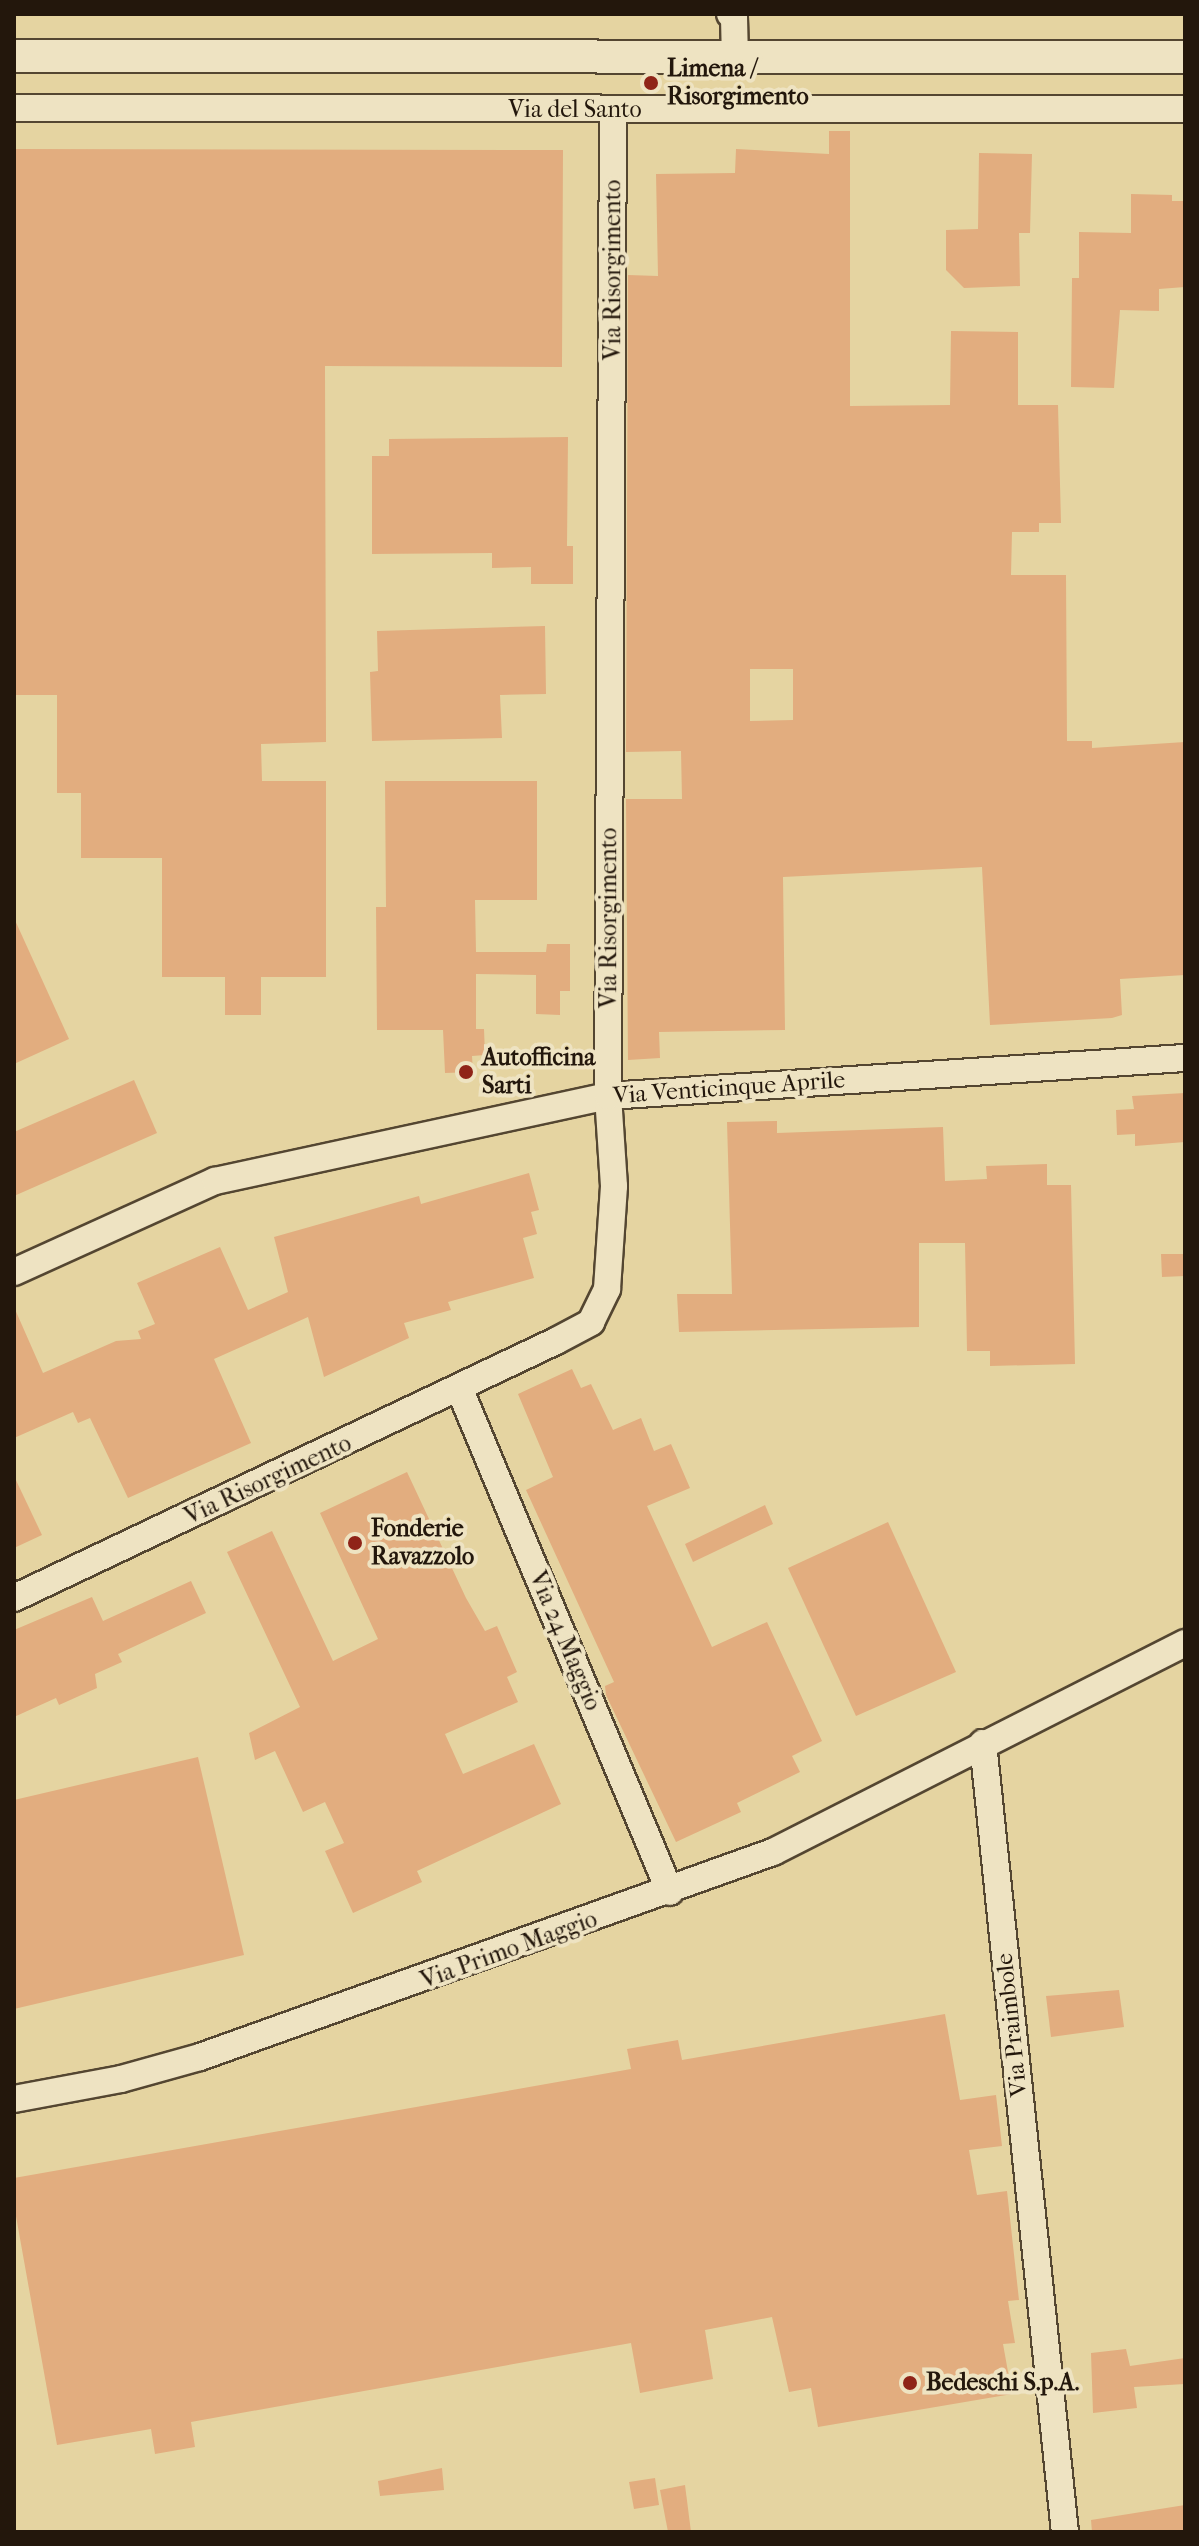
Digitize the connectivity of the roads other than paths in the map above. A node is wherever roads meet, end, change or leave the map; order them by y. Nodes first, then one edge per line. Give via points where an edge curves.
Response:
1 (730, 14) edge
2 (14, 56) edge
3 (1185, 57) edge
4 (735, 60) junction
5 (14, 108) edge
6 (613, 109) junction
7 (1185, 109) edge
8 (1185, 1058) edge
9 (608, 1096) junction
10 (14, 1272) edge
11 (460, 1390) junction
12 (14, 1598) edge
13 (1185, 1643) edge
14 (983, 1743) junction
15 (670, 1892) junction
16 (14, 2099) edge
17 (1065, 2532) edge

1 - 4 street
2 - 4 street
3 - 4 street
5 - 6 street, Via del Santo
6 - 7 street, Via del Santo
6 - 9 street, Via Risorgimento
8 - 9 street, Via Venticinque Aprile
9 - 10 street, Via Venticinque Aprile via 215,1181
9 - 11 street, Via Risorgimento via 612,1251 607,1289 591,1322
11 - 12 street, Via Risorgimento
11 - 15 street, Via 24 Maggio
13 - 14 street
14 - 15 street, Via Primo Maggio via 773,1852
14 - 17 street, Via Praimbole
15 - 16 street, Via Primo Maggio via 200,2057 121,2079

